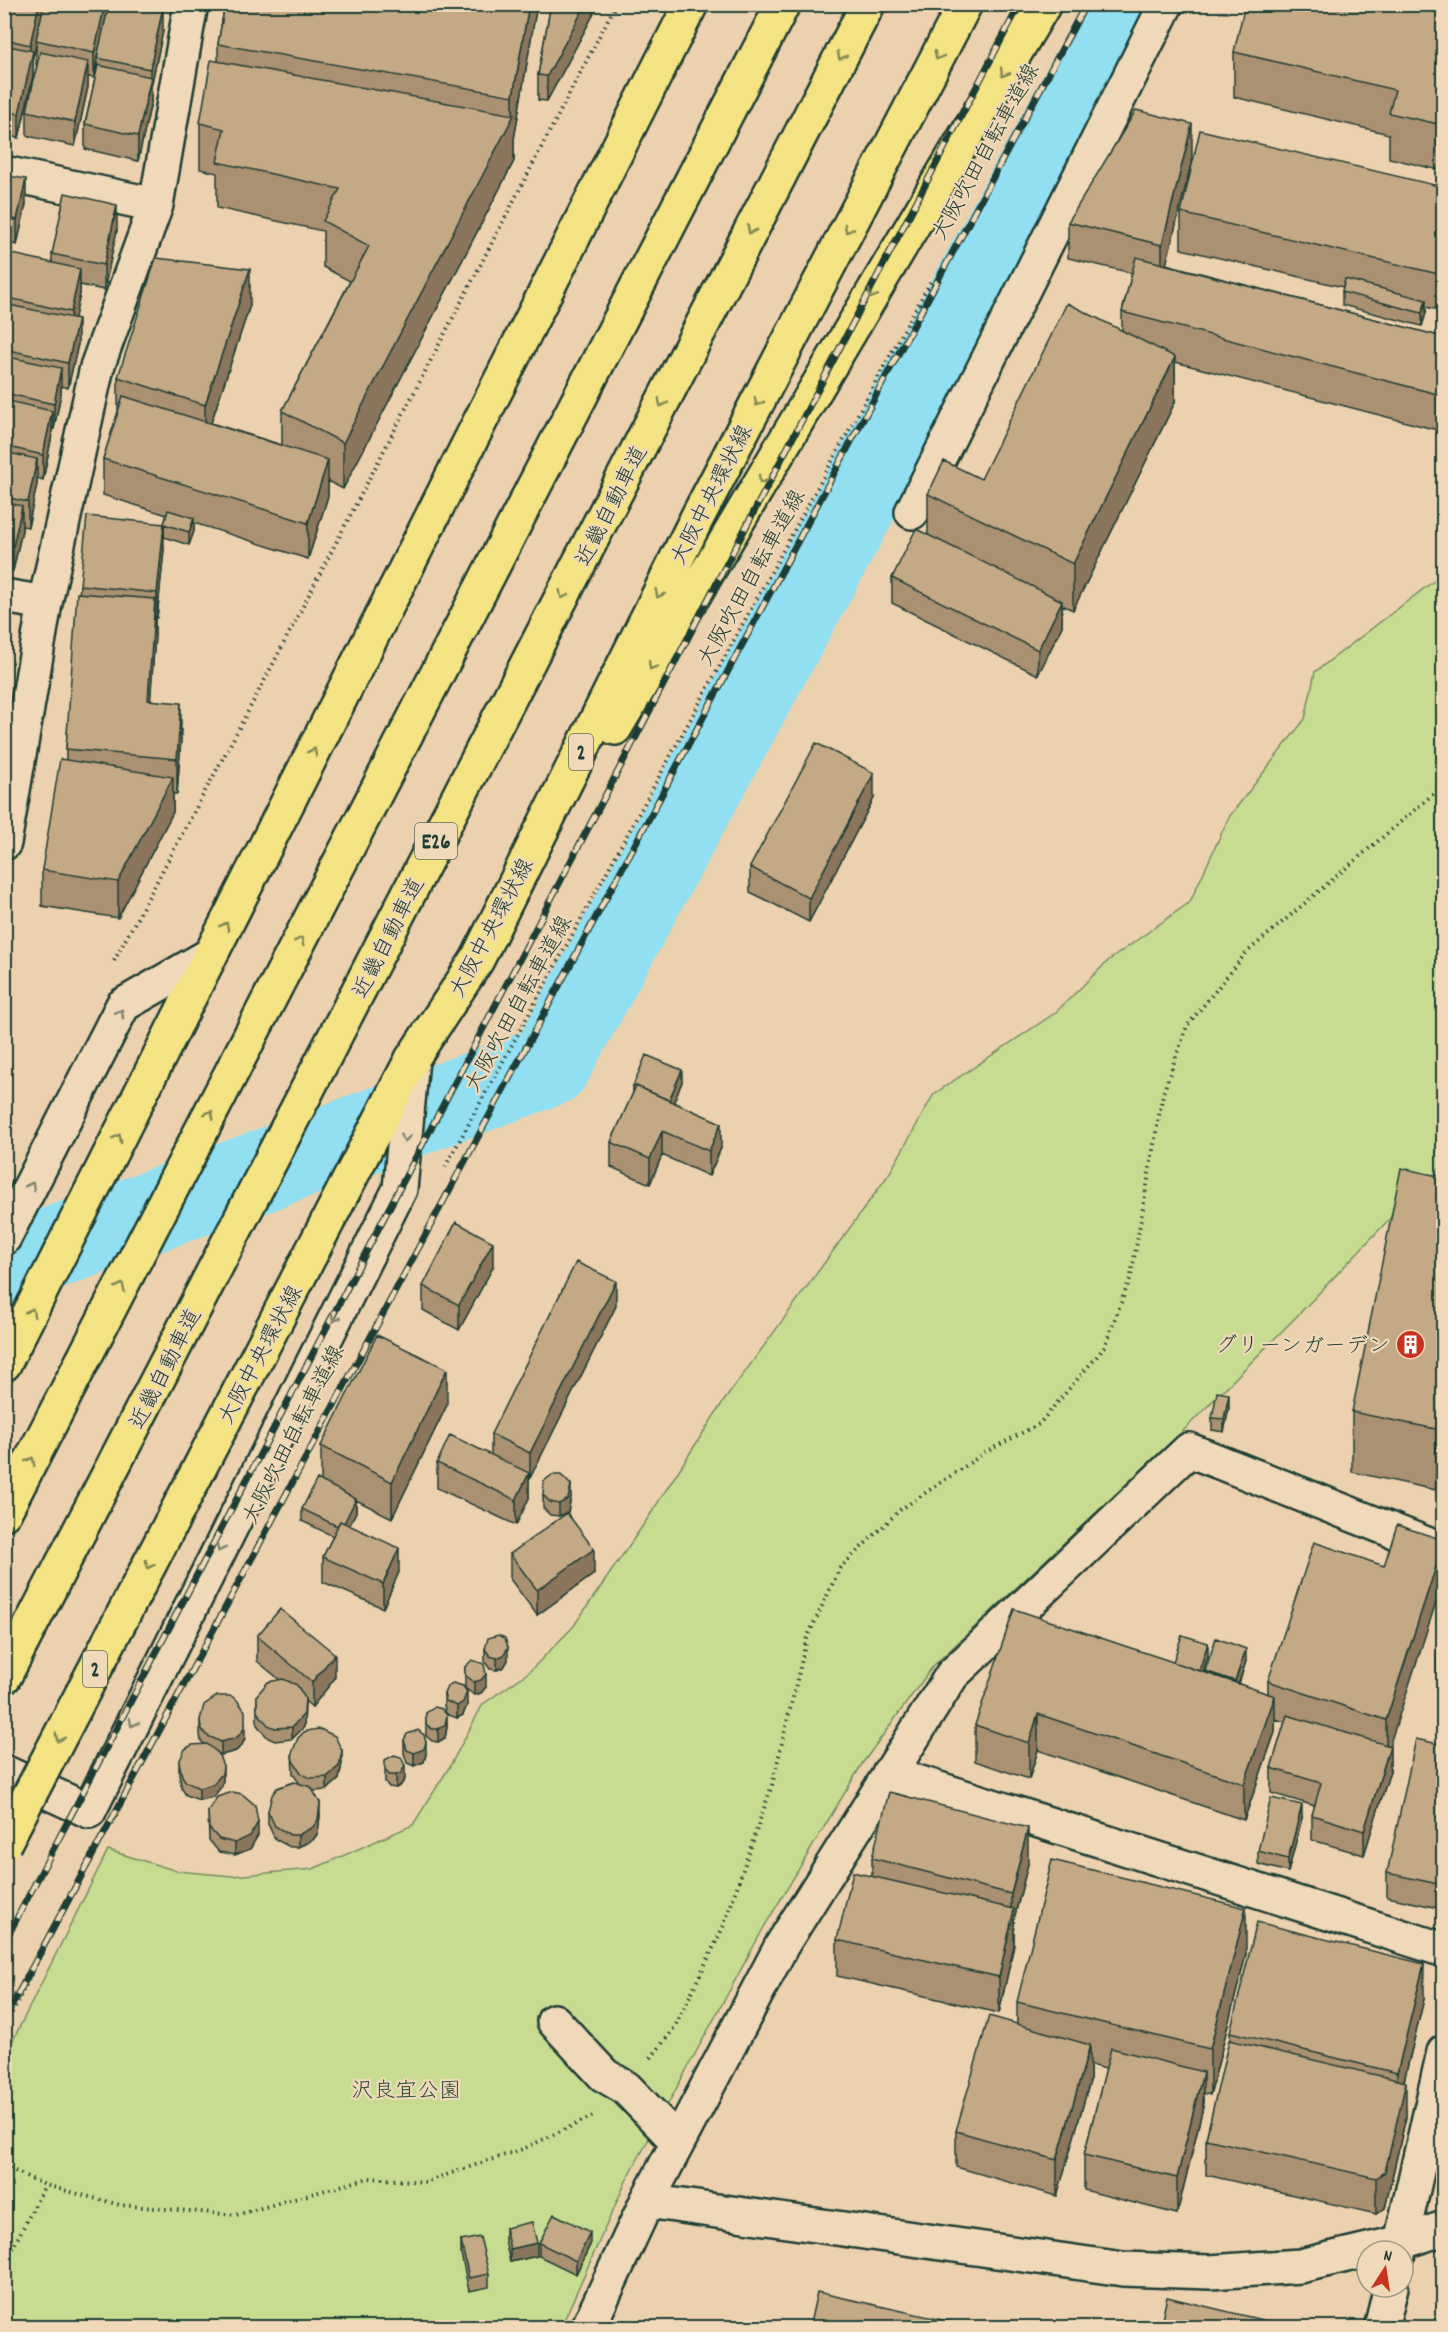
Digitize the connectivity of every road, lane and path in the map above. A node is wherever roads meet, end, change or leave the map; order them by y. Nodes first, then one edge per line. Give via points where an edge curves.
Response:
1 (191, 4) edge
2 (616, 4) edge
3 (691, 4) edge
4 (783, 4) edge
5 (868, 4) edge
6 (965, 4) edge
7 (1044, 4) edge
8 (1166, 4) edge
9 (4, 173) edge
10 (156, 205) junction
11 (936, 272) dead end
12 (912, 512) dead end
13 (4, 596) edge
14 (45, 603) junction
15 (1443, 786) edge
16 (4, 843) edge
17 (210, 955) junction
18 (477, 960) junction
19 (113, 962) dead end
20 (412, 1059) junction
21 (445, 1168) dead end
22 (4, 1238) edge
23 (4, 1364) edge
24 (4, 1513) edge
25 (1443, 1551) edge
26 (4, 1677) edge
27 (4, 1772) edge
28 (889, 1773) junction
29 (4, 1844) edge
30 (94, 1849) dead end
31 (1443, 1950) edge
32 (561, 2014) dead end
33 (4, 2030) edge
34 (1443, 2052) edge
35 (626, 2088) junction
36 (678, 2142) junction
37 (4, 2166) edge
38 (45, 2185) junction
39 (647, 2201) junction
40 (1443, 2228) edge
41 (1402, 2239) edge
42 (1415, 2240) edge
43 (1355, 2255) edge
44 (4, 2265) edge
45 (1388, 2299) edge
46 (588, 2328) edge
47 (1381, 2328) edge

1 - 10 street
2 - 19 path via 260,689
17 -> 3 main road
24 -> 4 main road
5 -> 26 main road, 近畿自動車道 / E26
6 -> 18 main road, 大阪中央環状線 / 2 via 698,518
7 -> 18 main road
8 - 12 street
9 - 10 street
10 - 14 street via 97,367
11 - 21 path, 大阪吹田自転車道線
13 - 14 street
14 - 16 street
15 - 35 path via 1246,952 1186,1026 1162,1094 1131,1276 1104,1348 1039,1424 986,1452 900,1510 840,1568 807,1638 772,1785 724,1925 675,2027
22 -> 17 street via 123,1005
23 -> 17 main road
18 - 20 main road, 大阪中央環状線 / 2
20 -> 27 street via 400,1189 89,1811
20 -> 29 main road, 大阪中央環状線 / 2, bridge
25 - 28 street via 1189,1450 952,1675
28 - 31 street
28 - 36 street via 783,1945
30 - 33 path
32 - 35 street via 619,2062
34 - 41 street
35 - 36 street
35 - 38 path via 598,2113 523,2149 425,2182 369,2178 236,2216 120,2205
36 - 39 street
37 - 38 path
38 - 44 path
39 - 43 street via 1123,2270 1210,2272 1300,2266
39 - 46 street
40 - 42 street
45 - 47 street

